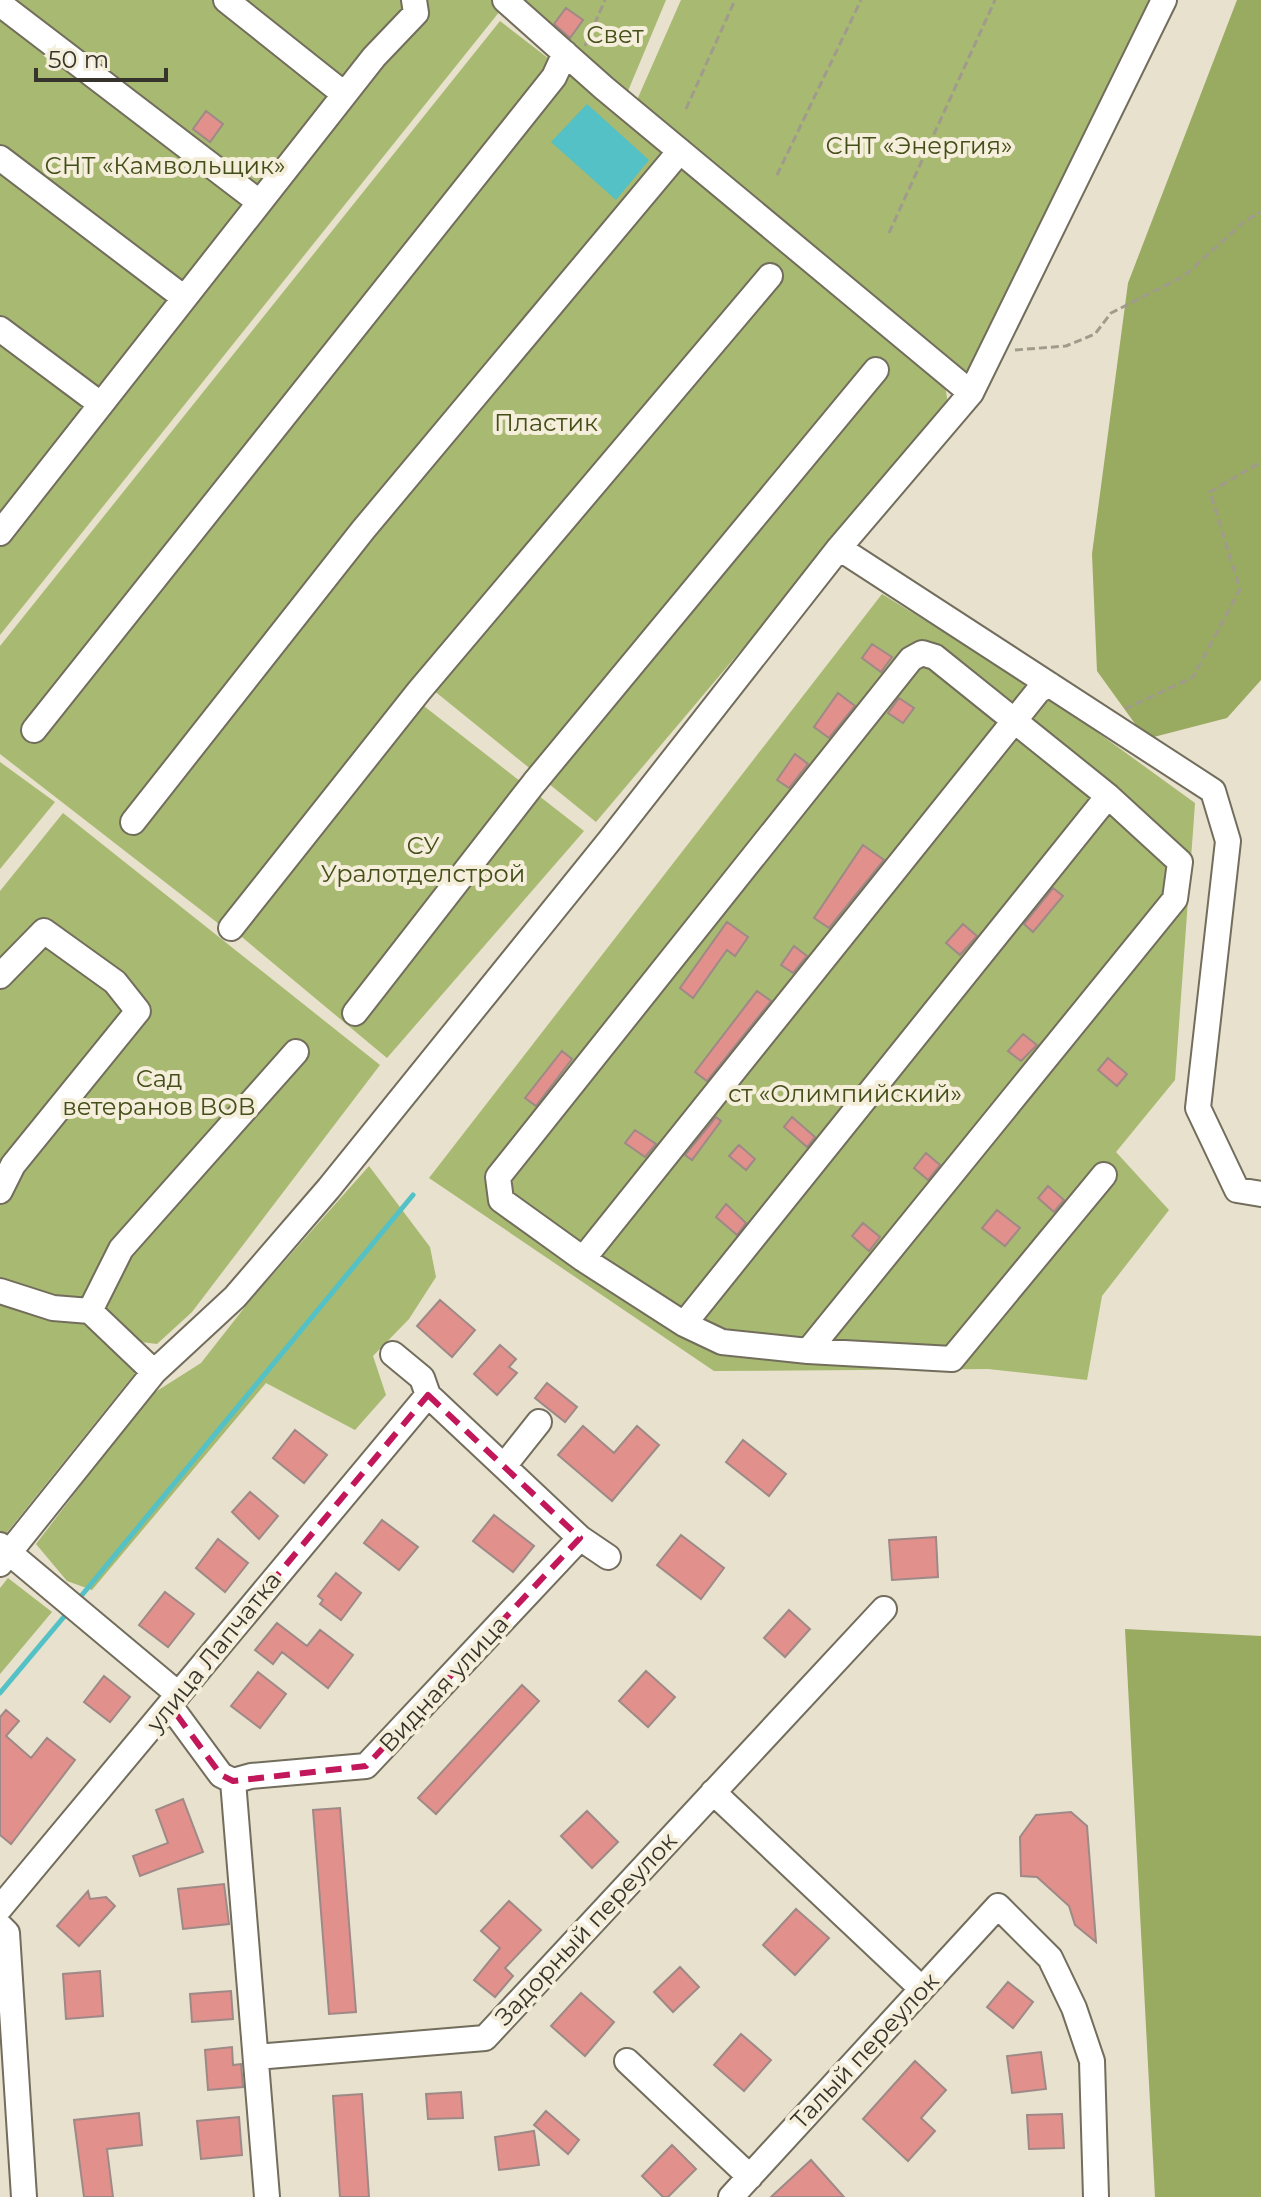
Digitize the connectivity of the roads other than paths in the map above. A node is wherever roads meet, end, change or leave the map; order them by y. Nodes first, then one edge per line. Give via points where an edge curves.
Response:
1 (226, 0) edge
2 (414, 0) edge
3 (505, 0) edge
4 (1164, 0) edge
5 (0, 4) edge
6 (571, 59) junction
7 (344, 94) junction
8 (680, 151) junction
9 (0, 158) edge
10 (259, 202) junction
11 (770, 276) dead end
12 (183, 297) junction
13 (0, 329) edge
14 (876, 370) dead end
15 (971, 393) junction
16 (99, 403) junction
17 (3, 523) edge
18 (839, 548) junction
19 (1044, 687) junction
20 (1014, 721) junction
21 (34, 730) dead end
22 (1108, 796) junction
23 (133, 822) dead end
24 (231, 928) dead end
25 (0, 976) edge
26 (355, 1013) dead end
27 (296, 1052) dead end
28 (1104, 1175) dead end
29 (0, 1191) edge
30 (1261, 1194) edge
31 (583, 1259) junction
32 (0, 1291) edge
33 (90, 1311) junction
34 (684, 1324) junction
35 (808, 1351) junction
36 (393, 1354) dead end
37 (154, 1372) junction
38 (428, 1395) junction
39 (539, 1422) dead end
40 (504, 1466) junction
41 (580, 1538) junction
42 (3, 1553) edge
43 (608, 1557) dead end
44 (884, 1609) dead end
45 (174, 1700) junction
46 (233, 1781) junction
47 (713, 1792) junction
48 (0, 1908) edge
49 (0, 1926) edge
50 (922, 1989) junction
51 (256, 2057) junction
52 (627, 2061) dead end
53 (750, 2177) junction
54 (24, 2197) edge
55 (267, 2197) edge
56 (731, 2197) edge
57 (1096, 2197) edge

1 - 7 street
2 - 7 street via 416,13
3 - 6 street
4 - 15 street
5 - 10 street
6 - 8 street
6 - 21 street
7 - 10 street
8 - 15 street
8 - 23 street via 363,530
9 - 12 street
10 - 12 street
11 - 24 street via 419,691
12 - 16 street
13 - 16 street
14 - 26 street via 534,783
15 - 18 street
16 - 17 street
18 - 19 street
18 - 37 street via 329,1188 235,1297
19 - 20 street
19 - 30 street via 1213,791 1228,841 1198,1108 1237,1190
20 - 22 street
20 - 31 street
20 - 31 street via 935,657 922,653 911,659 891,683 498,1177 501,1200
22 - 34 street
22 - 35 street via 1180,862 1175,899
25 - 29 street via 44,931 115,982 138,1011 13,1165
27 - 33 street via 121,1249
28 - 35 street via 952,1359
31 - 34 street
32 - 33 street via 53,1308
33 - 37 street
34 - 35 street via 722,1342
36 - 38 street via 422,1378
37 - 42 street
38 - 40 street
38 - 45 street, улица Лапчатка
39 - 40 street
40 - 41 street
41 - 43 street
41 - 46 street, Видная улица via 366,1766
42 - 45 street
44 - 47 street, Задорный переулок
45 - 46 street via 221,1775
45 - 48 street, улица Лапчатка
46 - 51 street
47 - 50 street
47 - 51 street, Задорный переулок via 485,2038
49 - 54 street via 7,1933
50 - 53 street, Талый переулок
50 - 57 street, Талый переулок via 998,1906 1050,1958 1092,2061
51 - 55 street
52 - 53 street
53 - 56 street, Талый переулок

